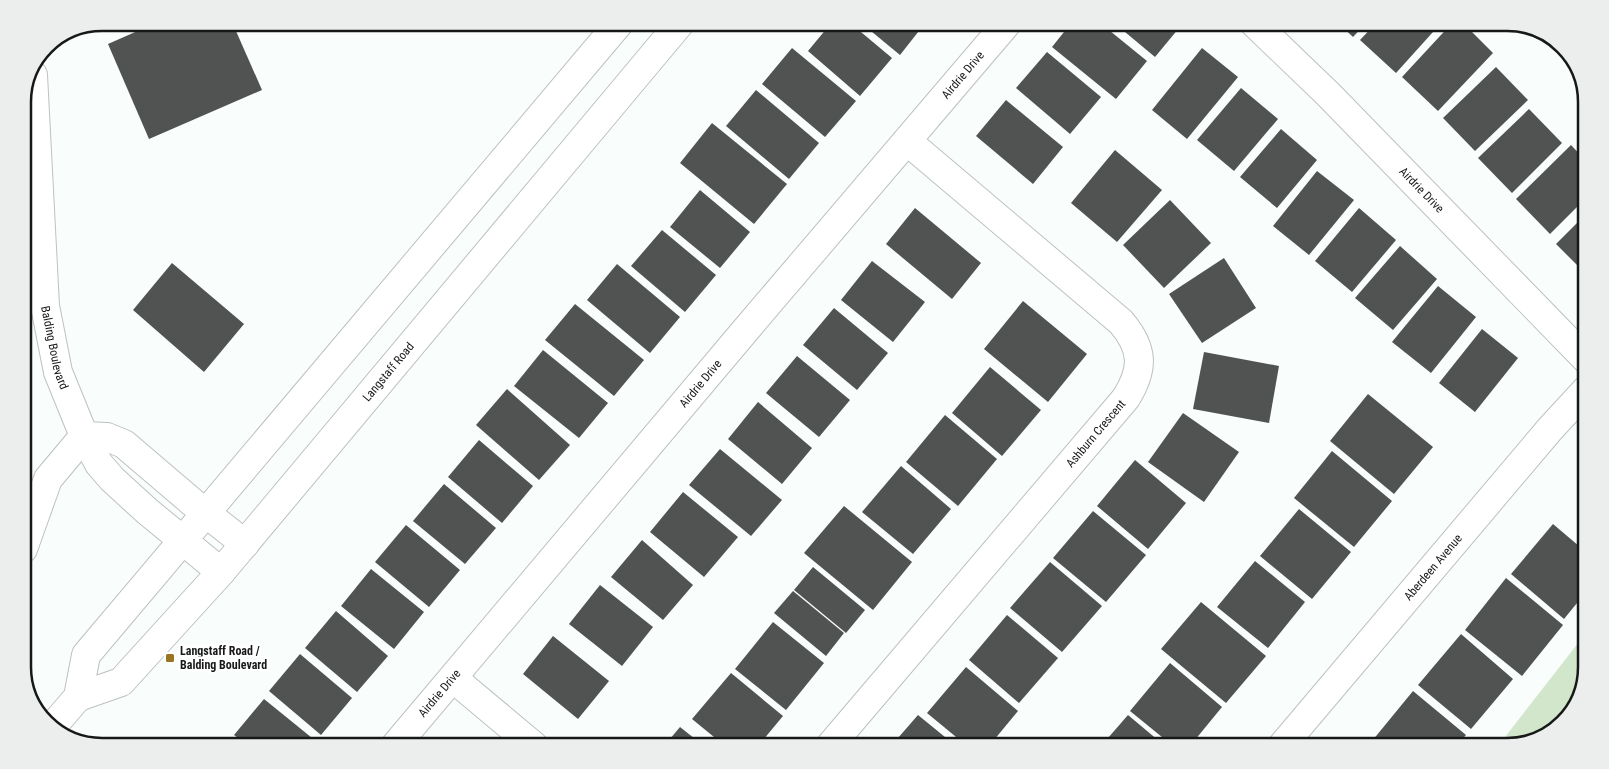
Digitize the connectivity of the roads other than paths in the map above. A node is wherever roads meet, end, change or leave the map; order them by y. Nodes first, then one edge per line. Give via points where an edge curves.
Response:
1 (612, 31) edge
2 (673, 31) edge
3 (1000, 31) edge
4 (1262, 31) edge
5 (33, 89) edge
6 (907, 141) junction
7 (1578, 351) edge
8 (1578, 399) edge
9 (84, 436) junction
10 (206, 514) junction
11 (31, 527) edge
12 (181, 540) junction
13 (245, 544) junction
14 (221, 572) junction
15 (454, 679) junction
16 (78, 697) junction
17 (57, 721) edge
18 (403, 738) edge
19 (524, 738) edge
20 (837, 738) edge
21 (1289, 738) edge

1 - 10 street
2 - 13 street, Langstaff Road
3 - 6 street, Airdrie Drive
4 - 7 street, Airdrie Drive
5 - 9 street, Balding Boulevard via 45,306 58,372
6 - 15 street, Airdrie Drive
6 - 20 street, Ashburn Crescent via 1121,322 1131,334 1139,354 1138,379 1120,406
8 - 21 street, Aberdeen Avenue
9 - 10 street via 107,437 124,444
9 - 11 street via 48,479
9 - 12 street, Balding Boulevard via 99,464 112,479
10 - 12 street
10 - 13 street
12 - 14 street, Balding Boulevard
12 - 16 street via 86,655
13 - 14 street, Langstaff Road
14 - 16 street, Langstaff Road via 121,682
15 - 18 street, Airdrie Drive
15 - 19 street
16 - 17 street

